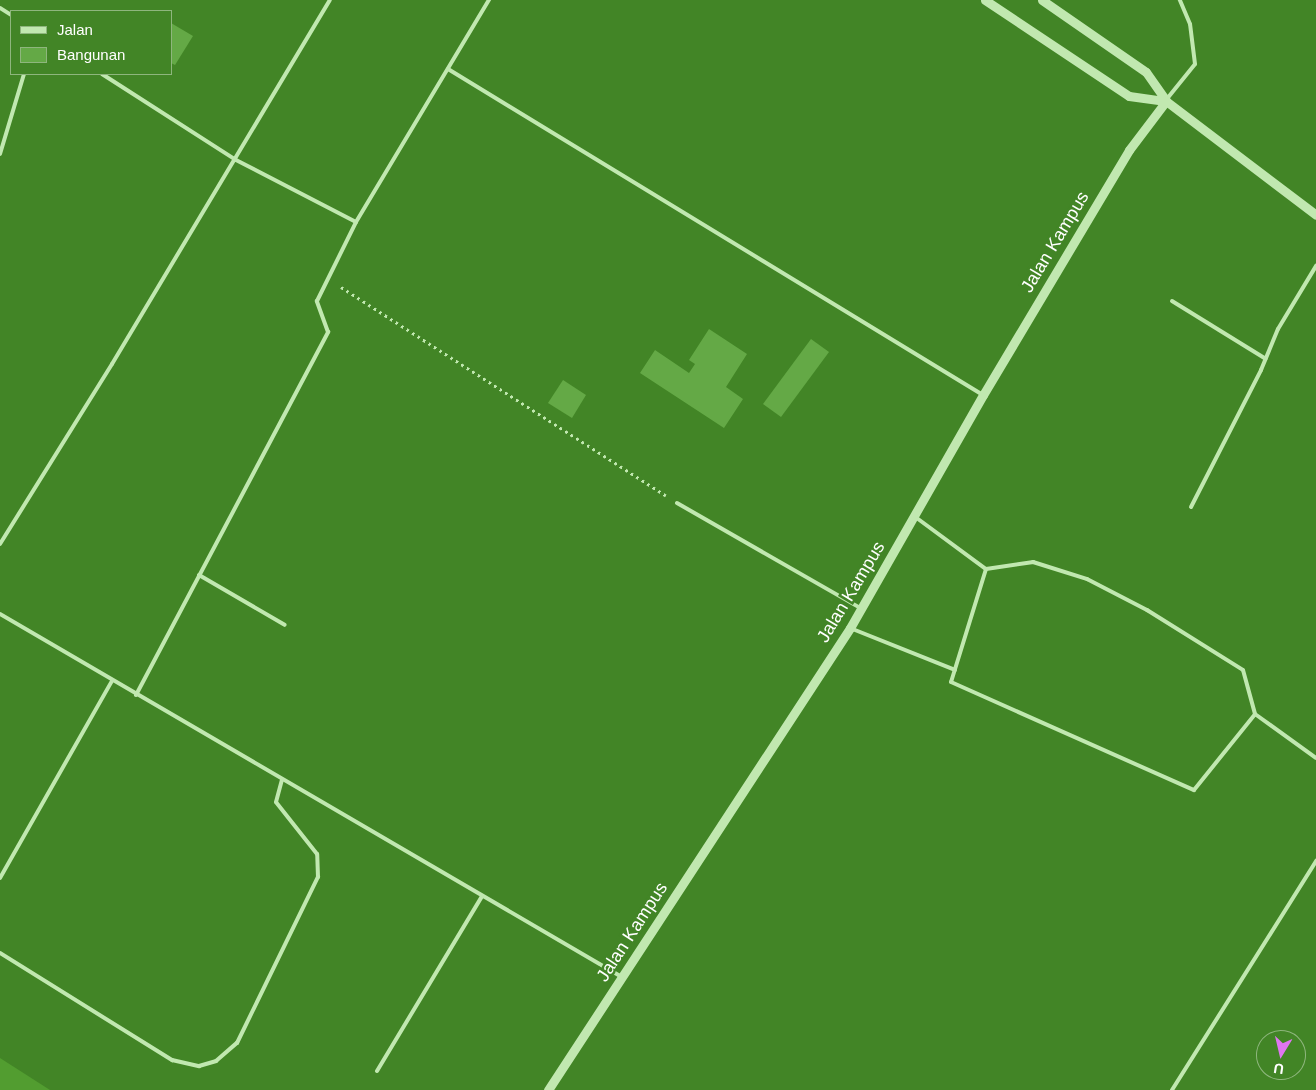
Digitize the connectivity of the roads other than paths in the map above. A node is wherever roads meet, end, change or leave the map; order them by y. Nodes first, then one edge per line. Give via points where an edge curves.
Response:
1 (330, 0) edge
2 (489, 0) edge
3 (985, 0) edge
4 (1042, 0) edge
5 (1180, 0) edge
6 (448, 69) junction
7 (24, 75) edge
8 (104, 75) edge
9 (1166, 101) junction
10 (0, 154) edge
11 (236, 160) junction
12 (1316, 215) edge
13 (356, 222) junction
14 (1316, 266) edge
15 (1172, 301) dead end
16 (1266, 359) junction
17 (983, 395) junction
18 (677, 503) road end
19 (1191, 507) dead end
20 (914, 516) junction
21 (0, 544) edge
22 (986, 569) junction
23 (199, 575) junction
24 (860, 608) junction
25 (0, 614) edge
26 (285, 624) dead end
27 (850, 628) junction
28 (955, 670) junction
29 (112, 681) junction
30 (136, 695) junction
31 (1255, 714) junction
32 (1316, 758) edge
33 (282, 780) junction
34 (1316, 862) edge
35 (0, 878) edge
36 (482, 896) junction
37 (0, 953) edge
38 (622, 977) junction
39 (378, 1071) dead end
40 (548, 1090) edge
41 (1172, 1090) edge

1 - 11 lane
2 - 6 lane
3 - 9 street via 1129,96
4 - 9 street via 1146,72
5 - 9 lane via 1190,24 1195,64
6 - 13 lane
6 - 17 lane
7 - 10 lane
8 - 11 lane
9 - 12 street
9 - 17 street, Jalan Kampus via 1129,150
11 - 13 lane
11 - 21 lane
13 - 23 lane via 317,300 328,332
14 - 16 lane via 1278,330
15 - 16 lane
16 - 19 lane
17 - 20 street, Jalan Kampus
18 - 24 lane
20 - 22 lane
20 - 24 street, Jalan Kampus
22 - 28 lane
22 - 31 lane via 1033,562 1087,579 1147,610 1243,670
23 - 26 lane
23 - 30 lane
24 - 27 street, Jalan Kampus
25 - 29 lane
27 - 28 lane
27 - 38 street, Jalan Kampus
28 - 31 lane via 952,682 1194,790
29 - 30 lane
29 - 35 lane
30 - 33 lane
31 - 32 lane
33 - 36 lane
33 - 37 lane via 276,802 317,854 318,877 236,1043 216,1061 199,1066 172,1060
34 - 41 lane
36 - 38 lane
36 - 39 lane
38 - 40 street, Jalan Kampus

